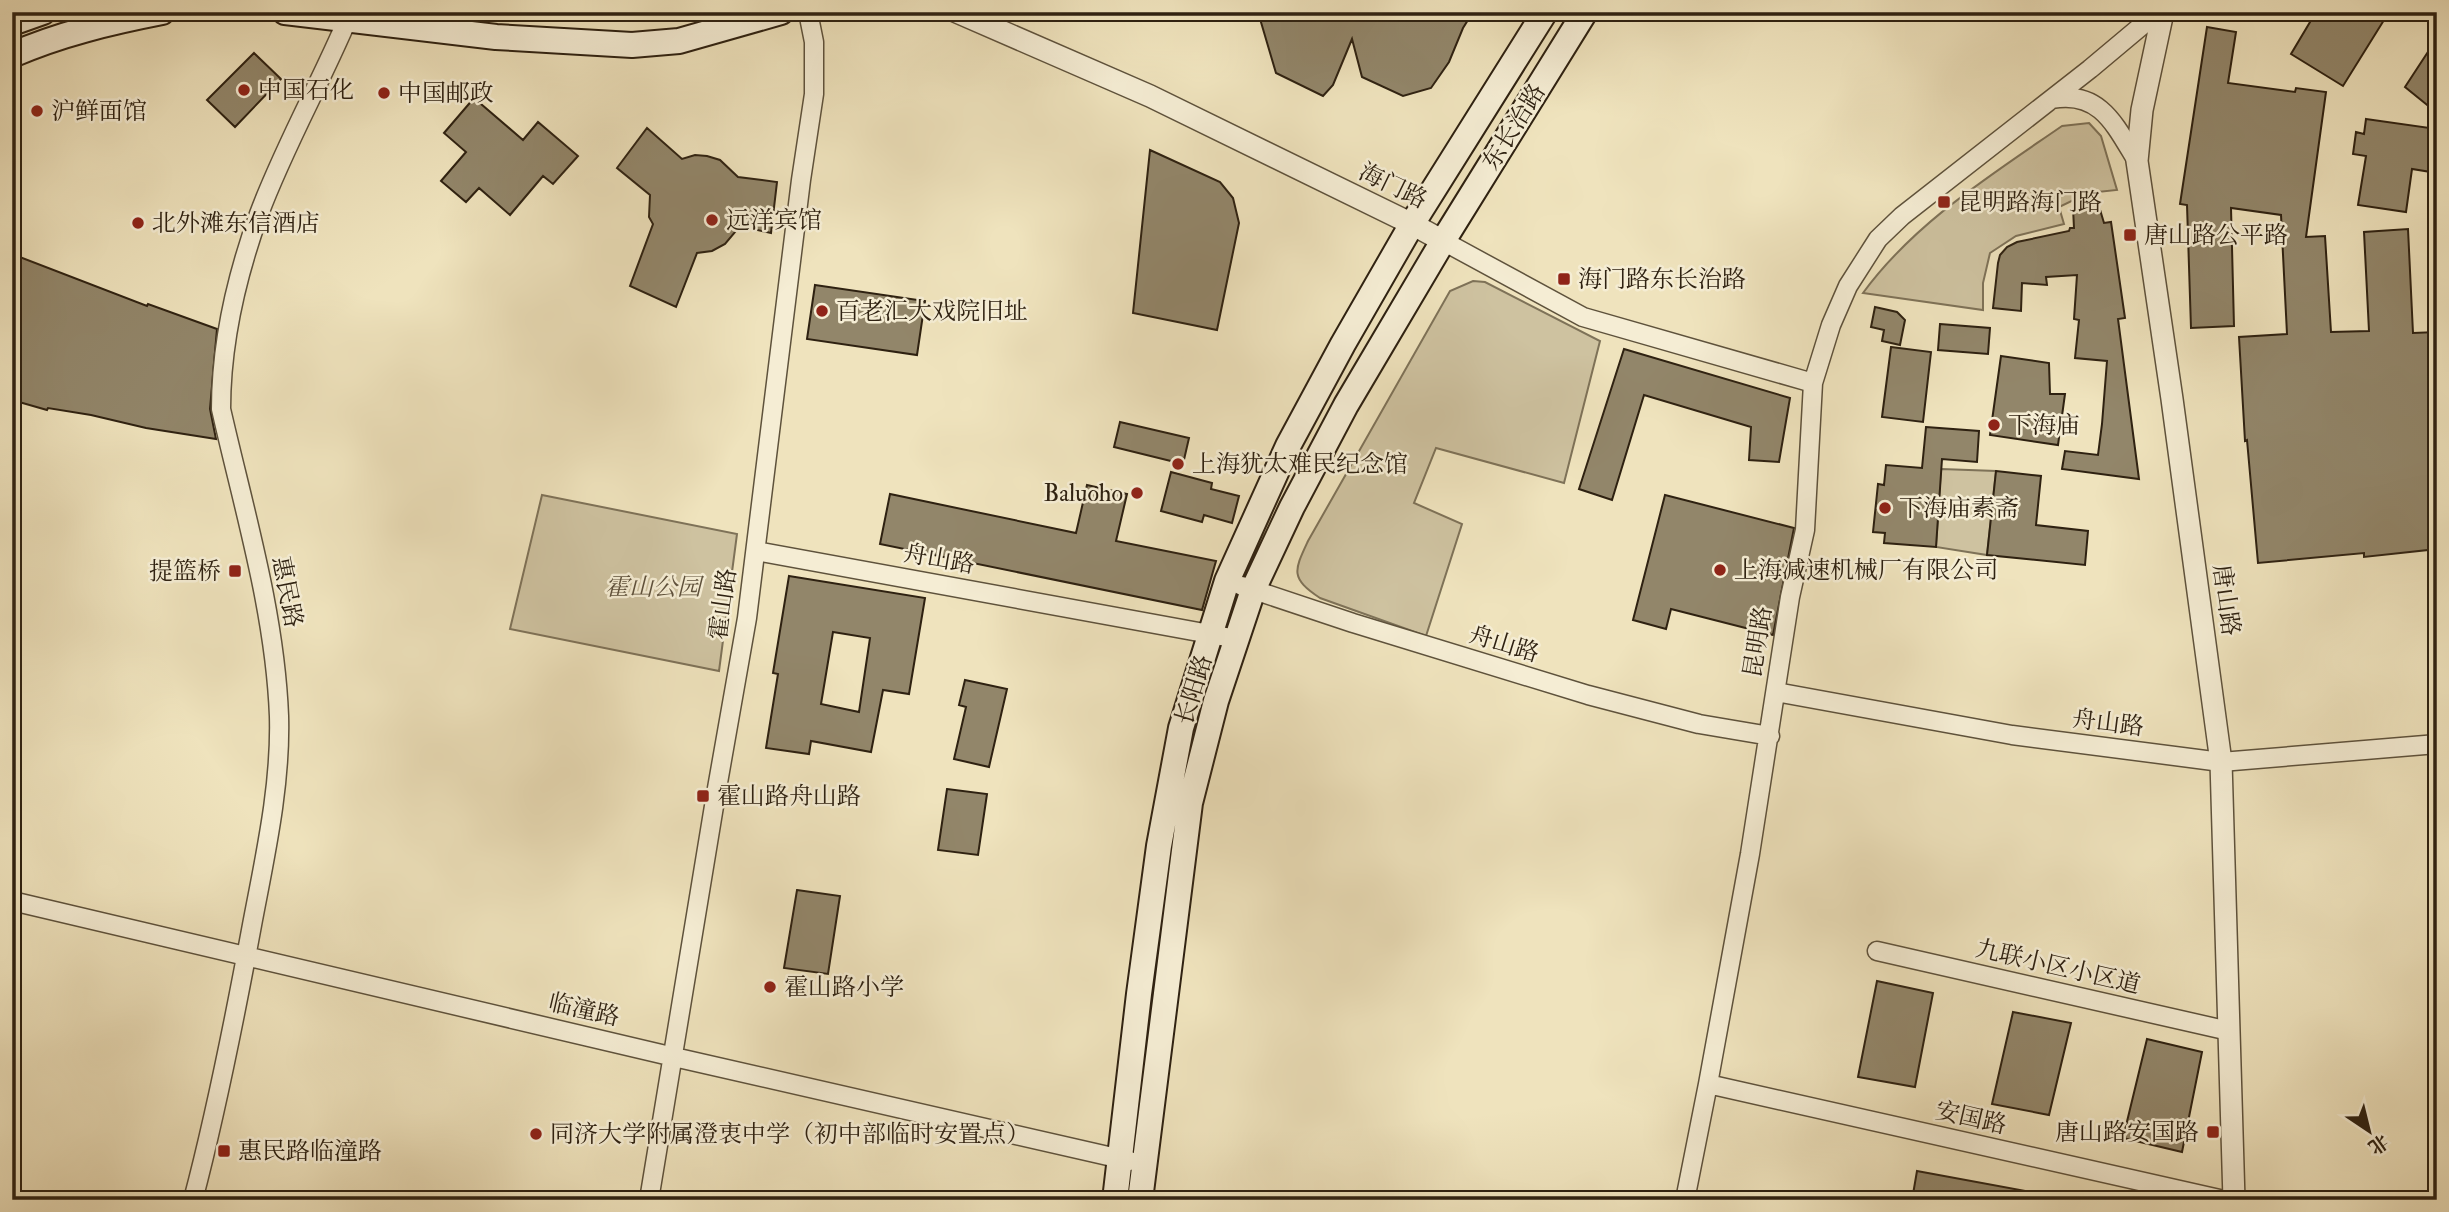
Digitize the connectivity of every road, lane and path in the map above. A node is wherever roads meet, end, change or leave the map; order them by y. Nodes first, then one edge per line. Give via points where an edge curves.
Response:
1 (43, 12) edge
2 (162, 12) edge
3 (285, 12) edge
4 (781, 12) edge
5 (808, 12) edge
6 (957, 12) edge
7 (1545, 12) edge
8 (1585, 12) edge
9 (2158, 12) edge
10 (2163, 12) edge
11 (348, 15) edge
12 (12, 23) edge
13 (12, 55) edge
14 (2052, 99) junction
15 (2137, 161) junction
16 (1412, 224) junction
17 (1443, 241) junction
18 (1814, 383) junction
19 (756, 551) junction
20 (1227, 581) junction
21 (1253, 590) junction
22 (1211, 633) junction
23 (1237, 639) junction
24 (1776, 692) junction
25 (1770, 736) junction
26 (2437, 744) edge
27 (2221, 762) junction
28 (12, 901) edge
29 (1877, 951) dead end
30 (247, 956) junction
31 (2229, 1031) junction
32 (674, 1057) junction
33 (1708, 1084) junction
34 (1133, 1162) junction
35 (193, 1200) edge
36 (649, 1200) edge
37 (1115, 1200) edge
38 (1140, 1200) edge
39 (1685, 1200) edge
40 (2224, 1200) edge
41 (2234, 1200) edge

1 - 12 main road
2 - 13 main road via 117,20
3 - 11 main road
4 - 11 main road via 679,41 632,45 496,37
5 - 19 street, 霍山路 via 814,42 814,94
6 - 16 street, 海门路 via 1150,96
7 - 16 main road, 东长治路
8 - 17 main road, 东长治路
9 - 14 street, 昆明路
10 - 15 street, 唐山路 via 2142,110
11 - 30 street, 惠民路 via 259,215 222,368 222,409 274,650 279,714 279,762
14 - 15 street via 2089,100 2108,116
14 - 18 street, 昆明路 via 1902,215 1878,239 1843,296
15 - 27 street, 唐山路
16 - 17 street, 海门路
16 - 20 main road, 长阳路 via 1288,446
17 - 18 street, 海门路 via 1583,317
17 - 21 main road, 长阳路 via 1346,405
18 - 24 street, 昆明路 via 1805,530
19 - 22 street, 舟山路
19 - 32 street, 霍山路
20 - 21 street, 舟山路
20 - 22 main road, 长阳路
21 - 23 main road, 长阳路
21 - 25 street, 舟山路 via 1588,695 1699,724
22 - 23 street, 舟山路
22 - 34 main road, 长阳路 via 1181,728 1159,846 1139,995
23 - 34 main road, 长阳路 via 1190,803
24 - 25 street, 昆明路
24 - 27 street, 舟山路 via 2012,735
25 - 33 street, 昆明路
26 - 27 street, 舟山路
27 - 31 street, 唐山路
28 - 30 street, 临潼路
29 - 31 street, 九联小区小区道
30 - 32 street, 临潼路
30 - 35 street, 惠民路
31 - 41 street, 唐山路
32 - 34 street, 临潼路
32 - 36 street, 霍山路
33 - 39 street, 昆明路
33 - 40 street, 安国路
34 - 37 main road, 长阳路
34 - 38 main road, 长阳路

